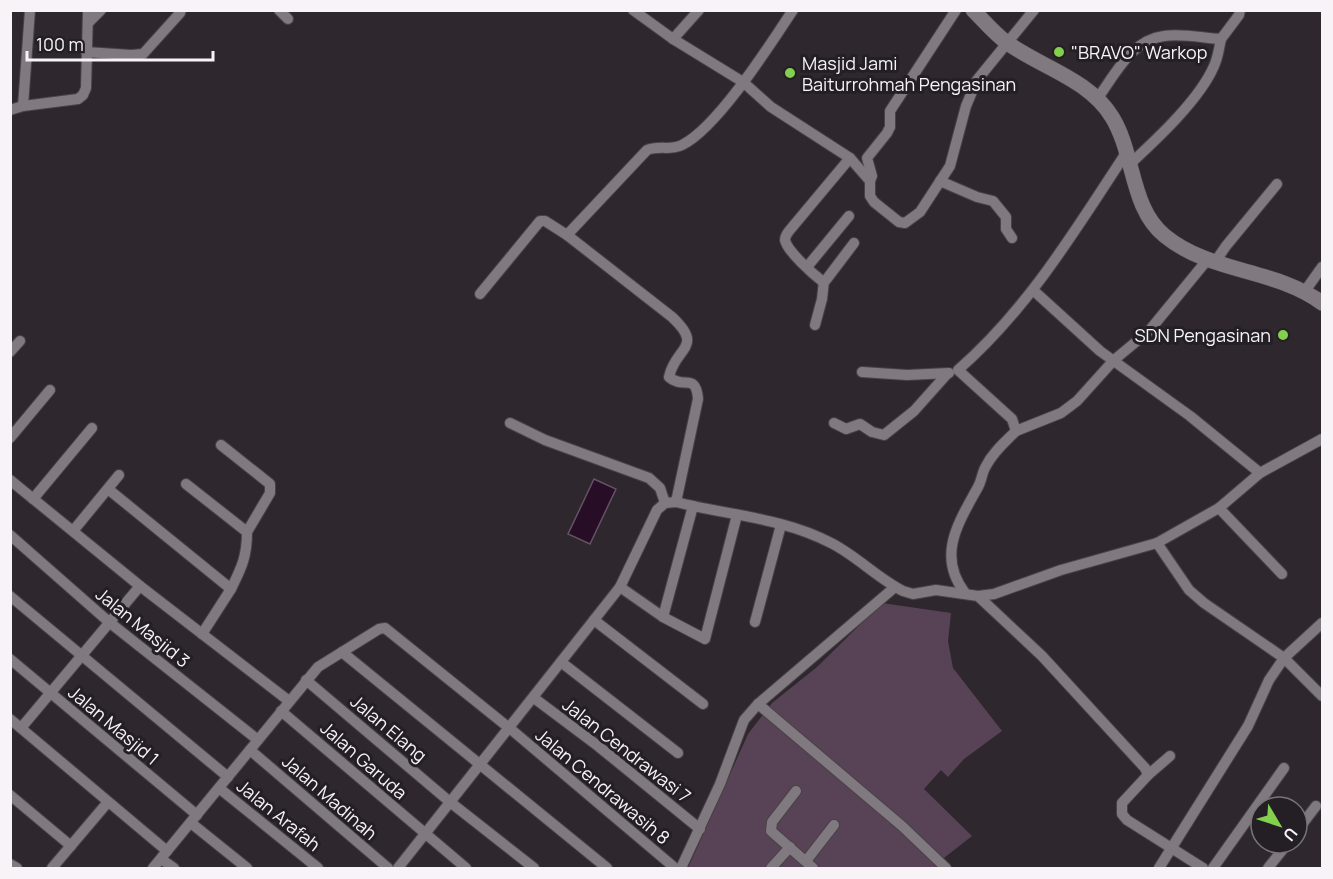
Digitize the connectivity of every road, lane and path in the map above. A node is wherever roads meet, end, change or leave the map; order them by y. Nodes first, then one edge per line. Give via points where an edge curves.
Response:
1 (30, 10) edge
2 (88, 10) edge
3 (101, 10) edge
4 (181, 10) edge
5 (279, 10) edge
6 (633, 10) edge
7 (699, 10) edge
8 (793, 10) edge
9 (956, 10) edge
10 (973, 10) edge
11 (1034, 10) edge
12 (1240, 10) edge
13 (288, 19) dead end
14 (88, 22) junction
15 (673, 39) junction
16 (1221, 39) junction
17 (1007, 43) junction
18 (86, 52) junction
19 (743, 82) junction
20 (1097, 99) junction
21 (23, 106) junction
22 (10, 110) edge
23 (849, 158) junction
24 (1128, 158) junction
25 (870, 181) junction
26 (940, 182) junction
27 (1277, 184) dead end
28 (849, 216) dead end
29 (567, 235) junction
30 (1012, 238) dead end
31 (854, 243) dead end
32 (1212, 260) junction
33 (807, 267) junction
34 (1323, 267) edge
35 (824, 281) junction
36 (1033, 290) junction
37 (1305, 291) junction
38 (480, 294) dead end
39 (1323, 303) edge
40 (815, 325) dead end
41 (20, 341) dead end
42 (10, 352) edge
43 (1114, 360) junction
44 (862, 372) dead end
45 (952, 372) junction
46 (50, 390) dead end
47 (510, 423) dead end
48 (834, 423) dead end
49 (92, 429) dead end
50 (1016, 431) junction
51 (10, 438) edge
52 (1323, 439) edge
53 (221, 445) dead end
54 (1260, 473) junction
55 (119, 475) dead end
56 (10, 480) edge
57 (186, 484) dead end
58 (108, 489) junction
59 (33, 499) junction
60 (670, 502) junction
61 (693, 506) junction
62 (1219, 508) junction
63 (738, 515) junction
64 (781, 525) junction
65 (72, 531) junction
66 (247, 532) junction
67 (10, 535) edge
68 (1157, 543) junction
69 (1282, 574) dead end
70 (140, 586) junction
71 (620, 587) junction
72 (895, 587) junction
73 (231, 589) junction
74 (962, 593) junction
75 (10, 596) edge
76 (978, 596) junction
77 (663, 617) junction
78 (594, 620) junction
79 (109, 622) junction
80 (755, 622) dead end
81 (1323, 623) edge
82 (202, 634) junction
83 (342, 652) junction
84 (81, 656) junction
85 (1284, 658) junction
86 (10, 659) edge
87 (561, 662) junction
88 (306, 680) junction
89 (50, 693) junction
90 (1323, 696) edge
91 (534, 698) junction
92 (289, 701) junction
93 (703, 704) dead end
94 (758, 704) junction
95 (281, 711) junction
96 (10, 719) edge
97 (21, 728) junction
98 (510, 728) junction
99 (258, 740) junction
100 (250, 750) junction
101 (678, 753) dead end
102 (1170, 756) dead end
103 (481, 765) junction
104 (1284, 768) dead end
105 (1148, 775) junction
106 (228, 777) junction
107 (219, 788) junction
108 (796, 790) dead end
109 (10, 795) edge
110 (108, 802) junction
111 (450, 802) junction
112 (1316, 806) dead end
113 (1309, 815) edge
114 (194, 819) junction
115 (834, 825) dead end
116 (700, 829) junction
117 (425, 835) junction
118 (71, 846) junction
119 (790, 847) junction
120 (1172, 850) junction
121 (164, 855) junction
122 (1278, 855) edge
123 (10, 864) edge
124 (810, 865) edge
125 (16, 868) edge
126 (52, 868) edge
127 (153, 868) edge
128 (174, 868) edge
129 (247, 868) edge
130 (318, 868) edge
131 (388, 868) edge
132 (398, 868) edge
133 (466, 868) edge
134 (534, 868) edge
135 (607, 868) edge
136 (675, 868) edge
137 (681, 868) edge
138 (771, 868) edge
139 (946, 868) edge
140 (1159, 868) edge
141 (1203, 868) edge
142 (1213, 868) edge
143 (1268, 868) edge

1 - 21 street
2 - 14 street
3 - 14 street
4 - 18 street via 146,52
5 - 13 street
6 - 15 street
7 - 15 street
8 - 19 street
9 - 25 street via 890,111 890,127 867,158 872,172
10 - 17 main road
11 - 17 street
12 - 16 street
14 - 18 street
15 - 19 street
16 - 20 street via 1167,36 1145,42 1130,55
16 - 24 street via 1214,66 1202,86 1165,132
17 - 20 main road
17 - 26 street via 977,80 966,106 955,154
18 - 21 street via 87,88 83,95 78,99
19 - 23 street via 771,107
19 - 29 street via 694,138 680,146 647,150
20 - 24 main road via 1111,115
21 - 22 street
23 - 25 street
23 - 33 street via 786,236 785,241
24 - 32 main road via 1153,224 1178,246
24 - 36 street
25 - 26 street via 874,202 904,223 920,212
26 - 30 street via 993,201 1006,217 1006,229
27 - 32 street
28 - 33 street
29 - 38 street via 540,221
29 - 60 street via 686,331 687,343 669,377 694,383 698,399
31 - 35 street
32 - 37 main road
32 - 43 street via 1149,331
33 - 35 street
34 - 37 street
35 - 40 street
36 - 43 street
36 - 45 street via 972,357
37 - 39 main road
41 - 42 street
43 - 50 street via 1061,413
43 - 54 street
44 - 45 street
45 - 48 street via 884,435 860,423 846,429
45 - 50 street via 1012,418
46 - 51 street
47 - 60 street via 649,478
49 - 59 street
50 - 74 street via 986,466 958,521 951,548
52 - 54 street
53 - 66 street via 270,484 270,493
54 - 62 street
55 - 58 street
56 - 59 street
57 - 66 street
58 - 65 street
58 - 73 street
59 - 65 street
60 - 61 street
60 - 71 street via 657,510
61 - 63 street
61 - 77 street
62 - 68 street
62 - 69 street
63 - 64 street
63 - 77 street via 705,639
64 - 72 street via 831,543
64 - 80 street
65 - 70 street
66 - 73 street via 243,566
67 - 79 street, Jalan Masjid 3
68 - 76 street
68 - 85 street via 1189,590
70 - 79 street
70 - 82 street
71 - 77 street
71 - 78 street
72 - 74 street via 913,594 936,590
72 - 94 street
73 - 82 street
74 - 76 street
75 - 84 street
76 - 105 street via 1093,710
78 - 87 street
78 - 93 street
79 - 84 street
79 - 99 street, Jalan Masjid 3
81 - 85 street
82 - 92 street
83 - 88 street
83 - 98 street, Jalan Cendrawasih 8 via 384,628
83 - 103 street
84 - 89 street
84 - 106 street
85 - 90 street
85 - 120 street via 1248,726
86 - 89 street, Jalan Masjid 1
87 - 91 street
87 - 101 street
88 - 92 street
88 - 111 street, Jalan Elang
89 - 97 street
89 - 114 street, Jalan Masjid 1
91 - 98 street
91 - 116 street, Jalan Cendrawasi 7
92 - 95 street
94 - 116 street via 744,720
94 - 139 street
95 - 99 street
95 - 117 street, Jalan Garuda
96 - 97 street
97 - 110 street
98 - 103 street
98 - 136 street, Jalan Cendrawasih 8
99 - 100 street
100 - 106 street
100 - 131 street, Jalan Madinah
102 - 105 street
103 - 111 street
103 - 135 street
104 - 142 street
105 - 120 street via 1122,803 1122,814
106 - 107 street
107 - 114 street
107 - 130 street, Jalan Arafah
108 - 119 street via 770,827
109 - 118 street
110 - 118 street
110 - 121 street
111 - 117 street
111 - 134 street, Jalan Elang
112 - 113 street
114 - 121 street
114 - 129 street, Jalan Masjid 1
115 - 124 street
116 - 137 street
117 - 132 street
117 - 133 street, Jalan Garuda
118 - 126 street
119 - 124 street
119 - 138 street
120 - 140 street
120 - 141 street
121 - 127 street
121 - 128 street
122 - 143 street
123 - 125 street

